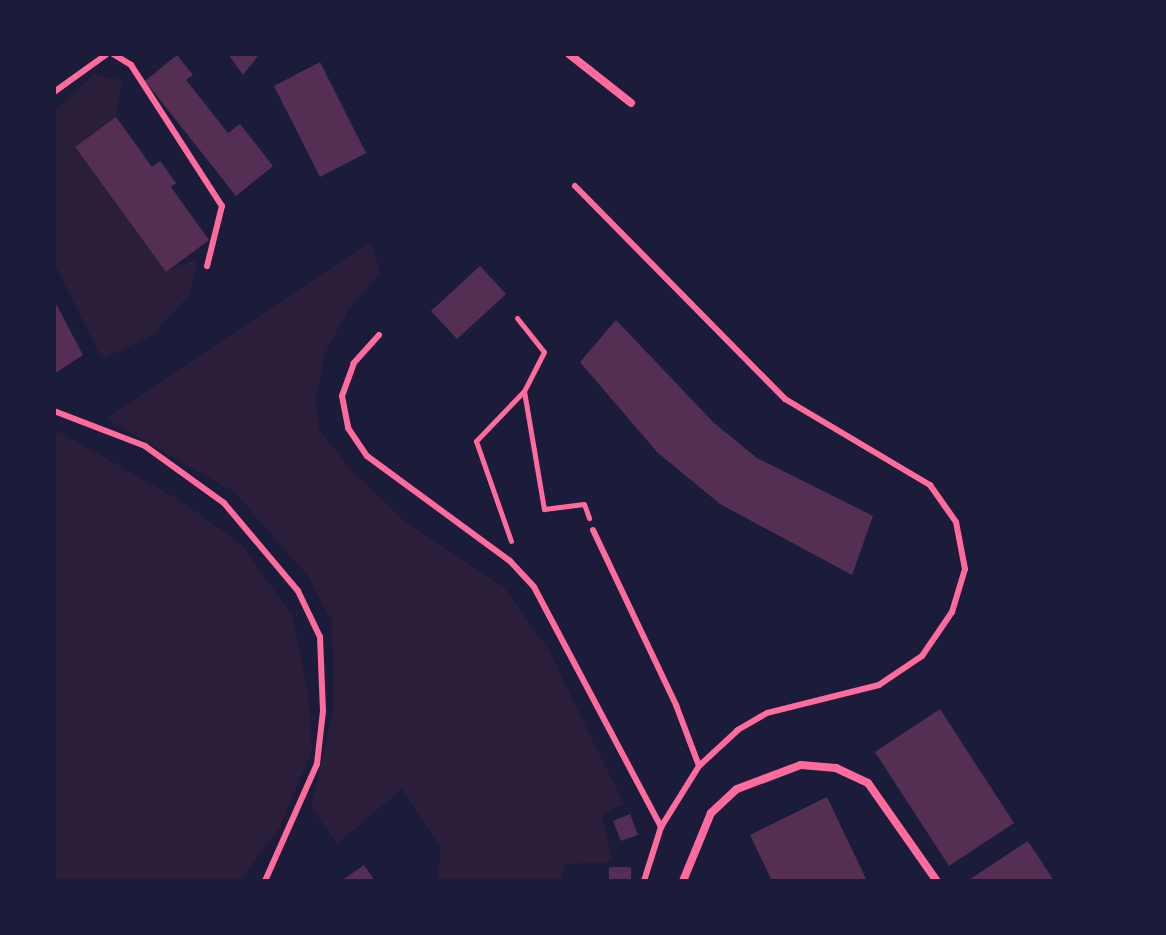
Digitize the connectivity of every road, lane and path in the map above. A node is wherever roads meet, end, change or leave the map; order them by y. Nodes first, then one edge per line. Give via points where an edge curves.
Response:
1 (110, 54) edge
2 (569, 54) edge
3 (54, 92) edge
4 (631, 103) dead end
5 (575, 186) dead end
6 (207, 266) dead end
7 (517, 318) dead end
8 (379, 335) dead end
9 (524, 391) junction
10 (54, 411) edge
11 (593, 530) joint
12 (518, 569) junction
13 (699, 766) junction
14 (661, 827) junction
15 (265, 881) edge
16 (644, 881) edge
17 (683, 881) edge
18 (937, 881) edge

1 - 3 lane
1 - 6 lane via 131,65 222,206
2 - 4 street
5 - 13 lane via 785,399 930,485 956,522 965,569 952,612 922,656 879,685 767,713 738,730
7 - 9 path via 544,352
8 - 12 lane via 354,363 342,396 348,428 367,456
9 - 11 path via 544,509 584,504
9 - 12 path via 476,441
10 - 15 lane via 145,446 224,503 298,591 320,637 323,711 317,764
11 - 13 lane via 676,705
12 - 14 lane via 555,619
13 - 14 lane
14 - 16 lane
17 - 18 street via 711,813 737,789 801,765 836,768 868,783

